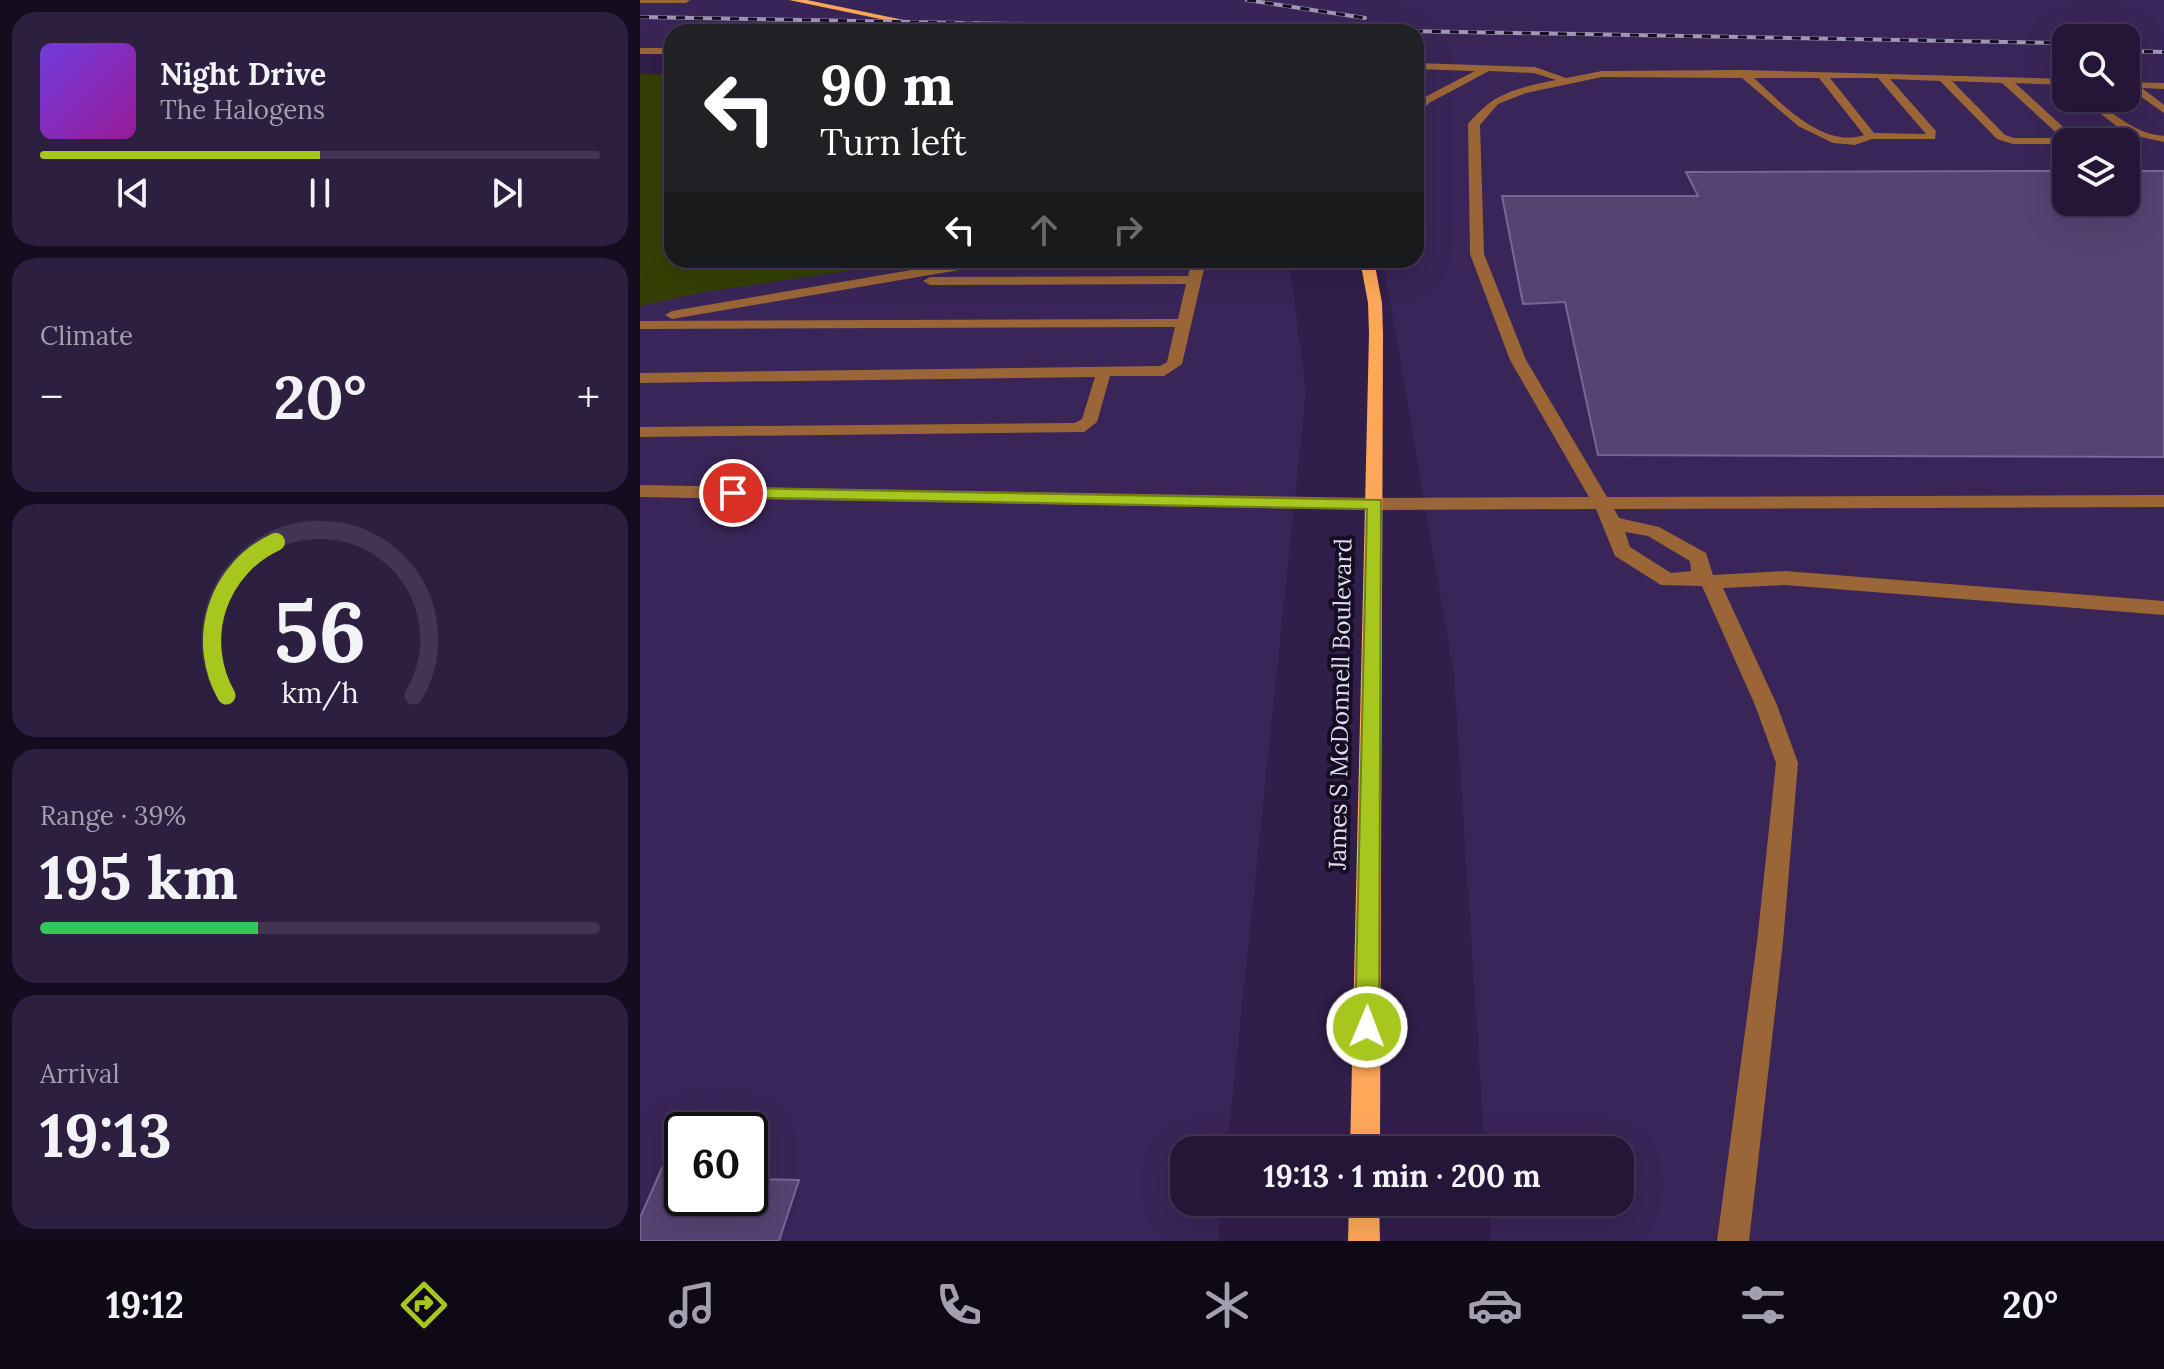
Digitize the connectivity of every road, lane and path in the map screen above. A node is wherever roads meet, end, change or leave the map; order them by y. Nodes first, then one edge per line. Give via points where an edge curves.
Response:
1 (640, 0) edge
2 (686, 0) edge
3 (793, 0) edge
4 (911, 24) edge
5 (640, 51) edge
6 (664, 51) edge
7 (1424, 66) edge
8 (1490, 67) junction
9 (1743, 73) junction
10 (1821, 74) junction
11 (1881, 75) junction
12 (1942, 77) junction
13 (1562, 79) junction
14 (2005, 80) junction
15 (2052, 82) edge
16 (2140, 85) edge
17 (2164, 86) edge
18 (2140, 93) edge
19 (1424, 102) edge
20 (2164, 110) edge
21 (2102, 112) edge
22 (1871, 136) junction
23 (2164, 139) edge
24 (947, 268) edge
25 (1197, 268) edge
26 (1368, 268) edge
27 (1194, 280) junction
28 (870, 281) junction
29 (640, 323) edge
30 (1184, 323) junction
31 (1104, 372) junction
32 (640, 378) edge
33 (640, 432) edge
34 (640, 491) edge
35 (2164, 501) edge
36 (1600, 503) junction
37 (1375, 504) junction
38 (1613, 523) junction
39 (1706, 580) junction
40 (2164, 608) edge
41 (1365, 1136) edge
42 (1364, 1216) edge
43 (1364, 1241) edge
44 (1733, 1241) edge

1 - 2 street
3 - 4 main road
5 - 6 street
7 - 8 street
8 - 13 street via 1535,70
8 - 19 street
9 - 10 street
9 - 13 street via 1633,72
9 - 22 street via 1806,128 1845,140
10 - 11 street
10 - 22 street
11 - 12 street
11 - 22 street via 1932,133 1919,138
12 - 14 street
12 - 14 street via 2001,137 2066,141 2068,137
13 - 36 street via 1494,102 1474,124 1477,254 1518,360
14 - 15 street
16 - 17 street
18 - 20 street
21 - 23 street via 2127,132
24 - 28 street
25 - 27 street
26 - 37 main road, James S McDonnell Boulevard via 1376,334
27 - 28 street
27 - 30 street
28 - 29 street
29 - 30 street
30 - 31 street via 1174,364 1164,371
31 - 32 street
31 - 33 street via 1089,422 1078,428
34 - 37 street
35 - 36 street
36 - 37 street
36 - 38 street
37 - 41 main road, James S McDonnell Boulevard
38 - 39 street via 1653,531 1699,558
38 - 39 street via 1622,551 1668,580
39 - 40 street via 1785,578
39 - 44 street via 1766,705 1787,763
42 - 43 main road

